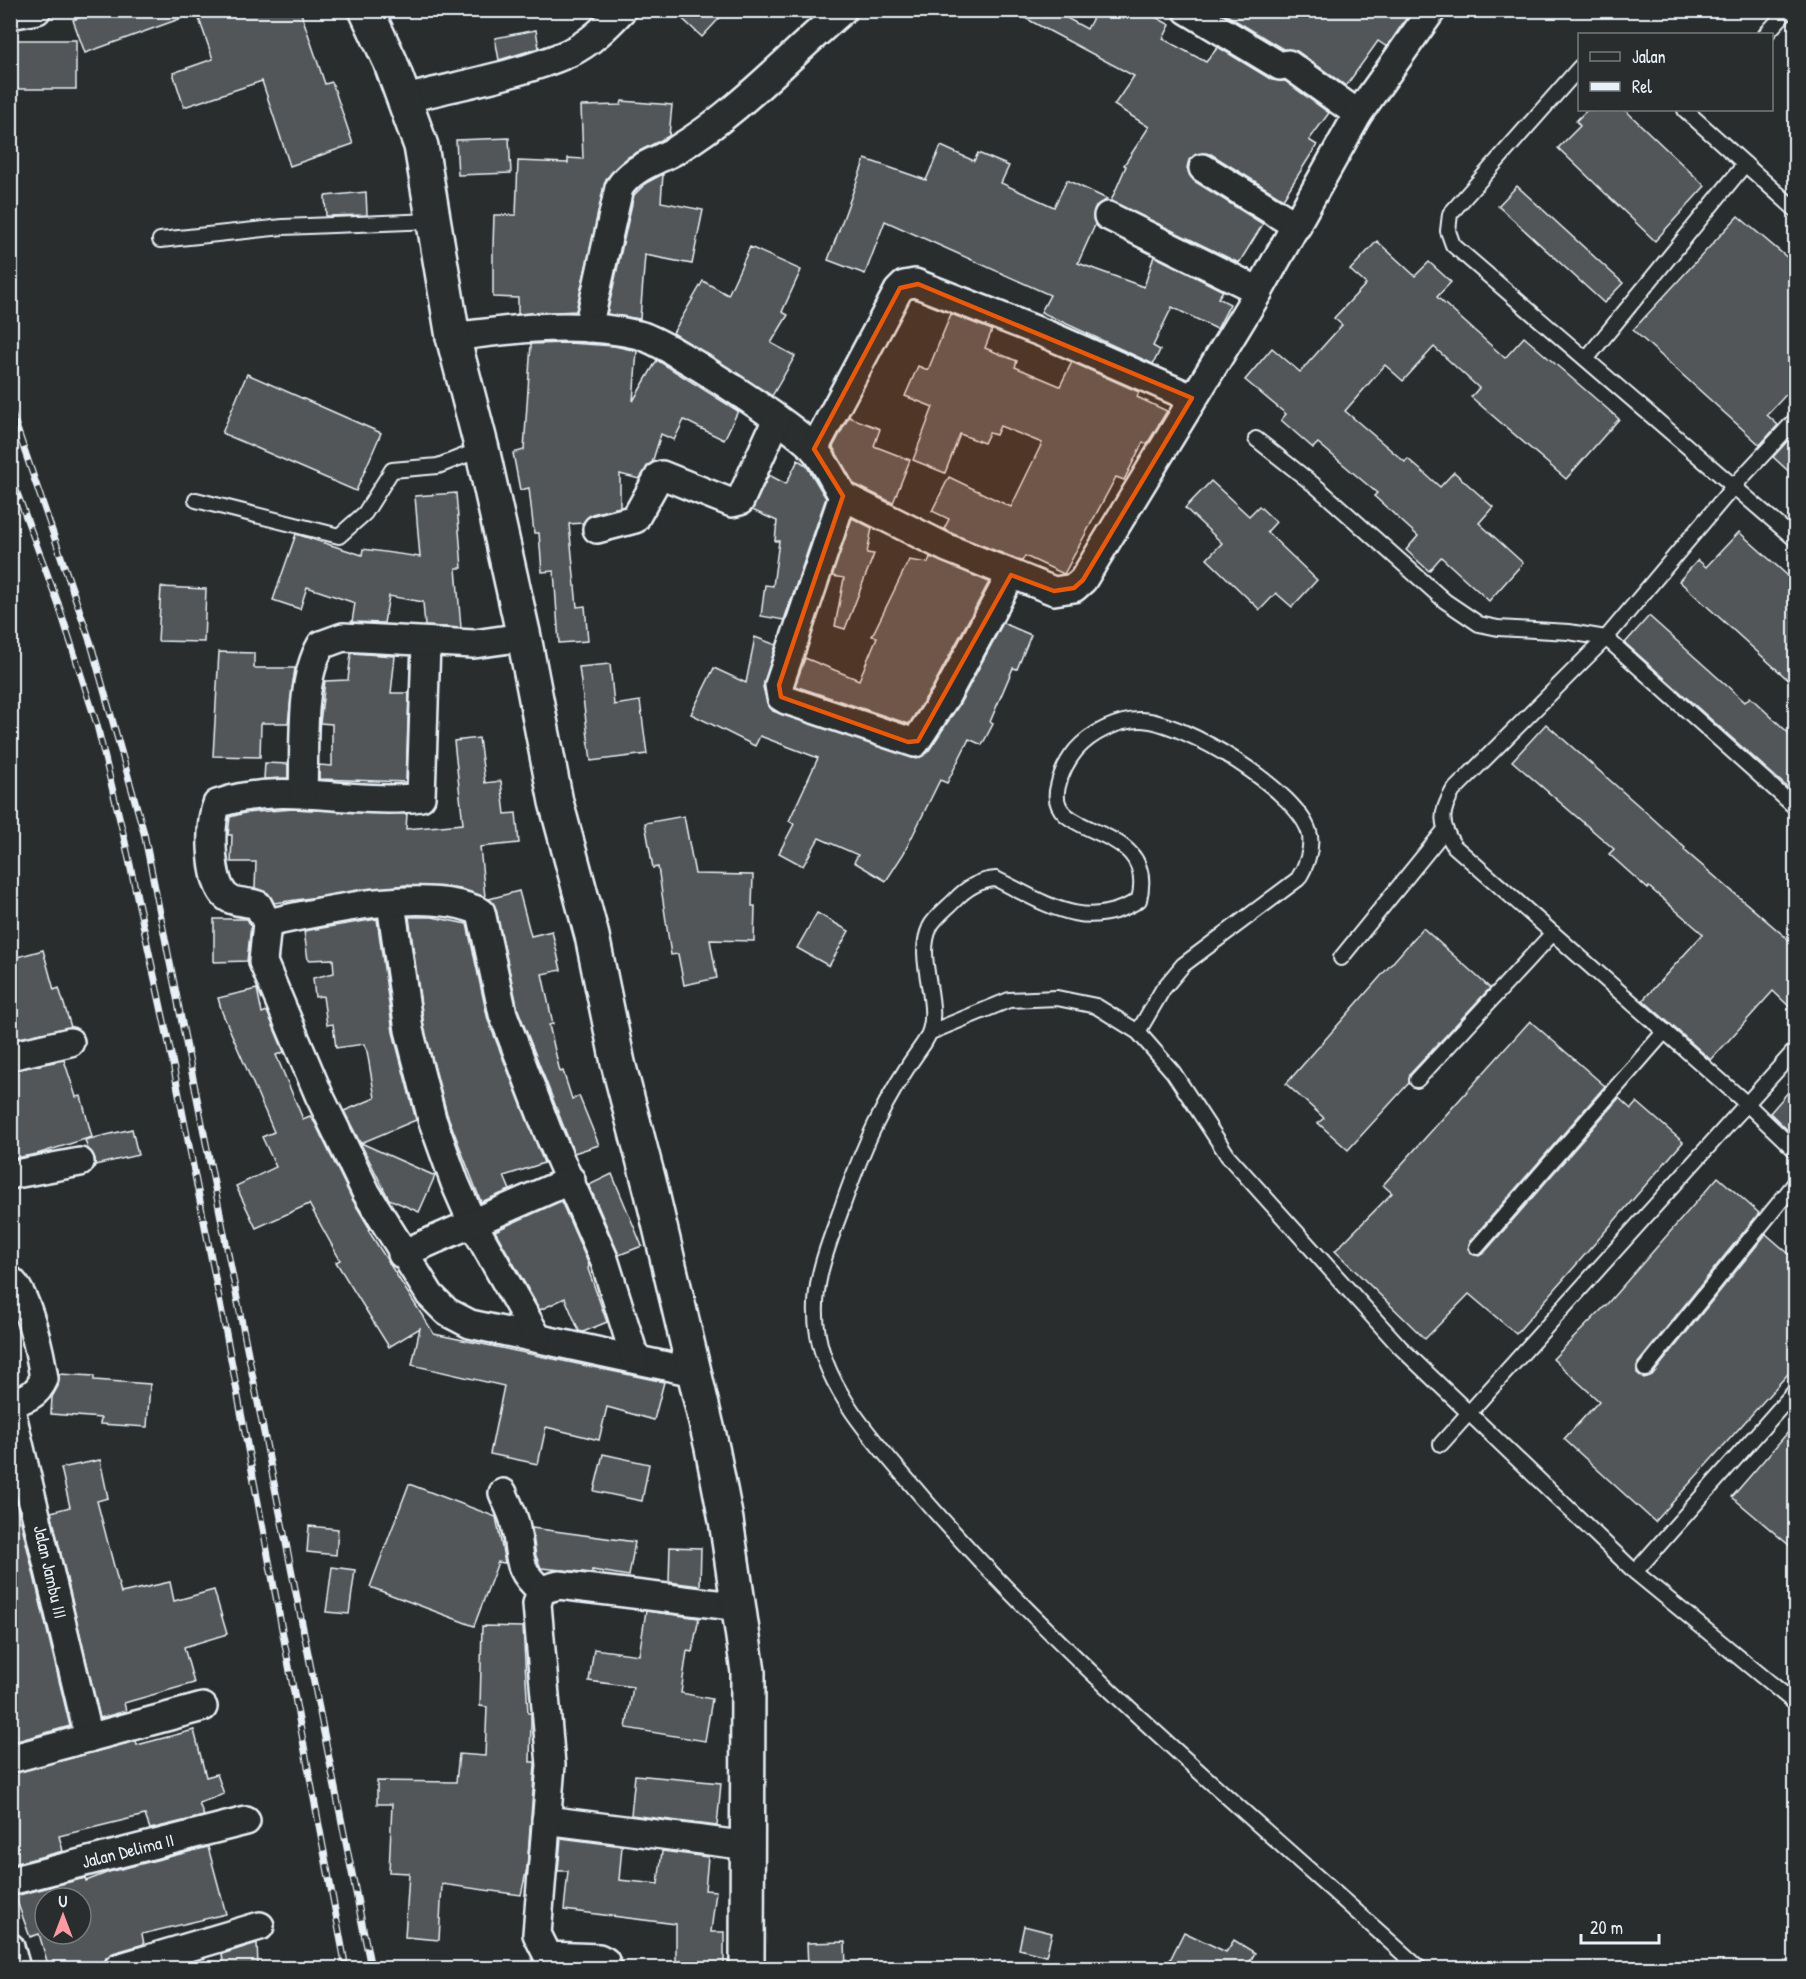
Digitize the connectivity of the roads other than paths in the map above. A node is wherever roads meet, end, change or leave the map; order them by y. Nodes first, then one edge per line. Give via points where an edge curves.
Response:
1 (37, 10) edge
2 (366, 10) edge
3 (622, 10) edge
4 (843, 10) edge
5 (1186, 10) edge
6 (1432, 10) edge
7 (1788, 10) edge
8 (10, 15) edge
9 (1767, 33) edge
10 (1578, 69) edge
11 (405, 99) junction
12 (1692, 111) edge
13 (1358, 114) junction
14 (1745, 164) junction
15 (1203, 168) dead end
16 (1796, 210) edge
17 (1108, 216) dead end
18 (434, 221) junction
19 (1297, 226) junction
20 (160, 240) dead end
21 (1258, 291) junction
22 (588, 328) junction
23 (453, 337) junction
24 (1587, 358) junction
25 (1192, 398) junction
26 (777, 419) junction
27 (1796, 419) edge
28 (1256, 439) dead end
29 (482, 449) junction
30 (814, 449) junction
31 (1733, 487) junction
32 (843, 496) junction
33 (196, 500) dead end
34 (597, 529) dead end
35 (1796, 540) edge
36 (1011, 575) junction
37 (524, 637) junction
38 (1606, 638) junction
39 (426, 643) junction
40 (303, 792) junction
41 (1796, 808) edge
42 (1444, 831) junction
43 (391, 903) junction
44 (267, 923) junction
45 (1553, 933) junction
46 (1341, 958) dead end
47 (1665, 1031) junction
48 (932, 1032) junction
49 (1138, 1032) junction
50 (70, 1042) dead end
51 (1796, 1049) edge
52 (10, 1056) edge
53 (1417, 1080) dead end
54 (1747, 1104) junction
55 (1796, 1151) edge
56 (80, 1162) dead end
57 (10, 1175) edge
58 (571, 1180) junction
59 (1796, 1182) edge
60 (472, 1222) junction
61 (1477, 1247) dead end
62 (402, 1254) junction
63 (10, 1280) edge
64 (537, 1337) junction
65 (635, 1358) junction
66 (1645, 1369) dead end
67 (694, 1371) junction
68 (1796, 1390) edge
69 (10, 1404) edge
70 (1469, 1413) junction
71 (1441, 1444) dead end
72 (503, 1493) dead end
73 (1635, 1572) junction
74 (541, 1590) junction
75 (741, 1607) junction
76 (1796, 1704) edge
77 (203, 1707) dead end
78 (89, 1738) junction
79 (10, 1759) edge
80 (546, 1820) junction
81 (246, 1821) dead end
82 (749, 1846) junction
83 (10, 1881) edge
84 (260, 1926) dead end
85 (10, 1947) edge
86 (16, 1968) edge
87 (118, 1968) edge
88 (608, 1968) edge
89 (747, 1968) edge
90 (1419, 1968) edge

1 - 8 street
2 - 11 street
3 - 11 street via 604,30 568,53
4 - 22 street via 747,98 676,150 628,174 619,188
5 - 13 street via 1280,66 1288,64
6 - 13 street
7 - 9 lane
10 - 24 lane via 1450,214 1448,231 1453,245
11 - 18 street via 421,146
12 - 14 lane
13 - 19 street
14 - 16 lane
14 - 24 lane
15 - 19 street
17 - 21 street
18 - 20 lane via 283,227
18 - 23 street
19 - 21 street
21 - 25 street
22 - 23 street via 530,327
22 - 26 street via 639,335 658,342
23 - 29 street
24 - 31 lane
25 - 30 street via 1053,337 915,283 898,291
25 - 36 street via 1083,580 1074,588 1054,591
26 - 30 street
26 - 34 street via 740,501 732,502 662,475 638,517
27 - 31 lane
28 - 38 lane via 1318,488 1445,601 1479,624
29 - 33 lane via 438,466 392,470 365,513 339,536
29 - 37 street
30 - 32 street
31 - 35 lane
31 - 38 lane
32 - 36 street
32 - 36 street via 779,685 781,697 786,700 908,742 918,741
37 - 39 street via 474,644
37 - 67 street via 556,802 592,936 618,1063
38 - 41 lane
38 - 42 lane via 1453,791 1443,809
39 - 40 street via 343,637 321,645 313,658 308,686
39 - 40 street via 421,797 401,800
40 - 44 street via 230,800 217,804 213,813 214,868 223,893 229,899 258,905
42 - 45 lane via 1454,846
42 - 46 lane
43 - 44 street
43 - 58 street via 432,900 481,912 503,1014 548,1132
43 - 60 street via 418,1067 454,1183
44 - 62 street via 263,962 319,1095 366,1192
45 - 47 lane
45 - 53 lane
47 - 54 lane
47 - 61 lane
48 - 49 lane via 1009,1000 1057,998 1096,1006
48 - 49 lane via 926,952 930,926 973,885 996,879 1074,915 1099,916 1125,909 1139,900 1143,874 1136,860 1113,839 1067,817 1058,807 1056,794 1067,762 1077,748 1122,721 1142,720 1190,734 1241,764 1295,808 1310,837 1305,868 1298,879 1183,965 1163,989
48 - 90 lane via 884,1104 863,1147 820,1269 815,1306 818,1338 829,1369 855,1417 886,1455 1043,1626 1167,1745
49 - 70 lane via 1173,1072 1228,1156 1400,1347
50 - 52 street
51 - 54 lane
54 - 55 lane
54 - 70 lane
56 - 57 street
58 - 60 street
58 - 65 street via 604,1259
59 - 66 lane
60 - 62 street
60 - 64 street
62 - 64 street via 430,1295 454,1316 470,1324
63 - 69 street via 18,1286 24,1300 44,1379 37,1391
64 - 65 street
65 - 67 street
67 - 75 street
68 - 73 lane
69 - 78 street, Jalan Jambu III
70 - 71 lane
70 - 73 lane
72 - 74 street via 515,1524 521,1566
73 - 76 lane
74 - 75 street via 559,1585
74 - 80 street via 537,1604 551,1765
75 - 82 street via 748,1672
77 - 78 street
78 - 79 street
80 - 82 street
80 - 88 street via 537,1934 542,1948 548,1956 599,1958
81 - 83 street, Jalan Delima II
82 - 89 street
84 - 87 street
85 - 86 street

